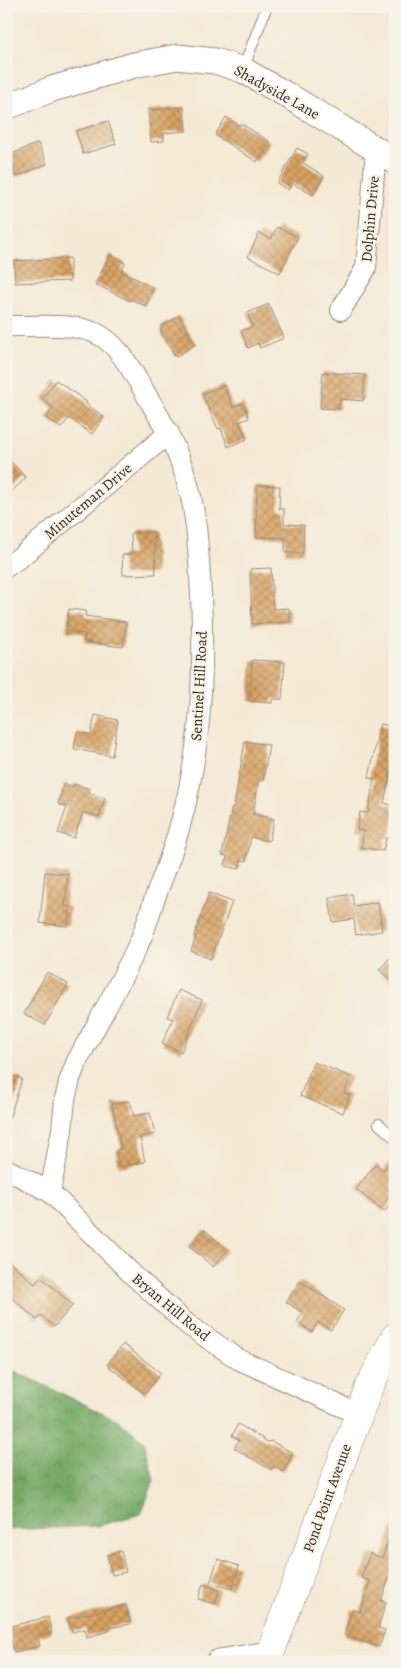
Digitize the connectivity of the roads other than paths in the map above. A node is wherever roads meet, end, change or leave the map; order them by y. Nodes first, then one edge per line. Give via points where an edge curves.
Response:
1 (267, 6) edge
2 (243, 70) junction
3 (6, 108) edge
4 (385, 156) edge
5 (341, 310) dead end
6 (6, 326) edge
7 (169, 433) junction
8 (6, 567) edge
9 (380, 1124) dead end
10 (395, 1138) edge
11 (6, 1169) edge
12 (50, 1192) junction
13 (395, 1337) edge
14 (358, 1414) junction
15 (269, 1658) edge
16 (219, 1662) edge

1 - 2 lane
2 - 3 street, Shadyside Lane via 215,61 177,57 94,76
2 - 4 street, Shadyside Lane
4 - 5 street, Dolphin Drive via 366,268
6 - 7 street, Sentinel Hill Road via 70,327 100,335 124,358
7 - 8 street, Minuteman Drive
7 - 12 street, Sentinel Hill Road via 187,482 197,532 203,666 200,720 179,828 139,943 70,1079
9 - 10 lane
11 - 12 street, Bryan Hill Road
12 - 14 street, Bryan Hill Road via 187,1324 238,1359
13 - 14 main road, Pond Point Avenue via 368,1387
14 - 15 main road, Pond Point Avenue
15 - 16 street

